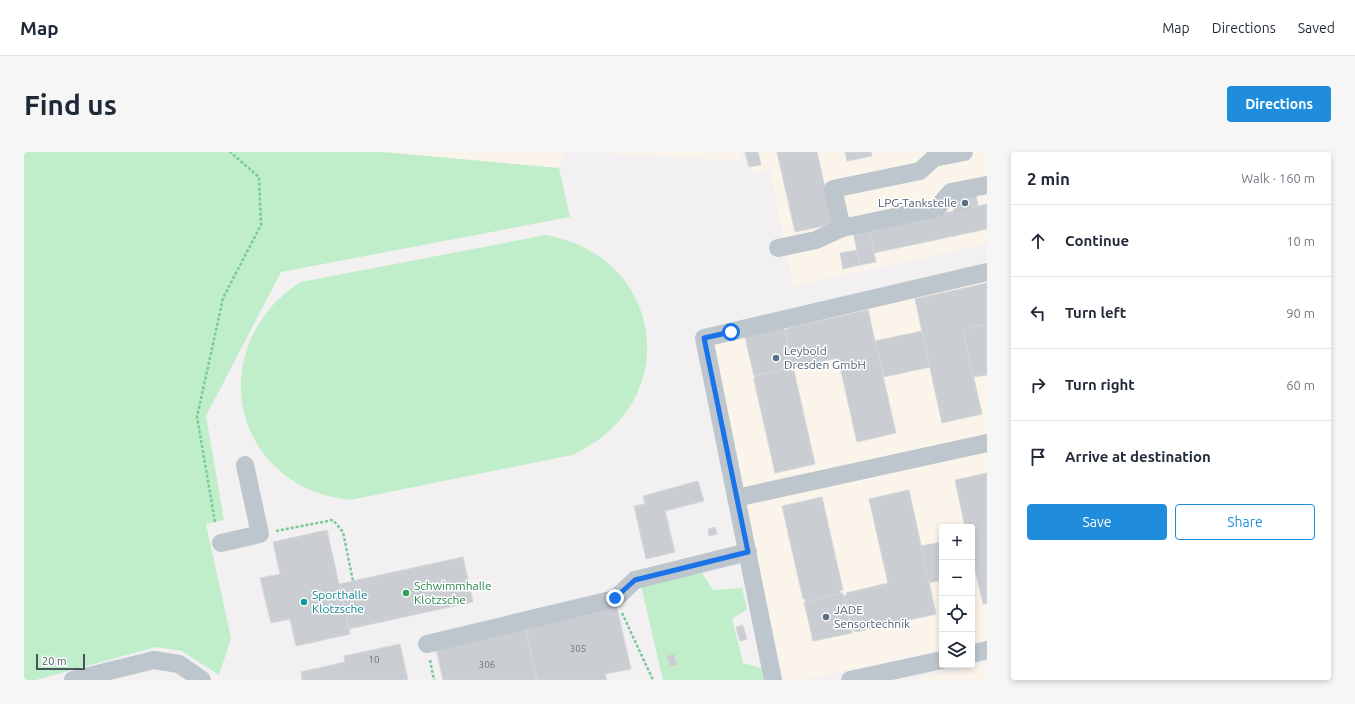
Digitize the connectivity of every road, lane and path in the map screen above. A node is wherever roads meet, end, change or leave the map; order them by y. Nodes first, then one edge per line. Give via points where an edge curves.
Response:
1 (230, 152) edge
2 (964, 152) edge
3 (933, 155) edge
4 (984, 192) edge
5 (842, 228) junction
6 (778, 248) dead end
7 (987, 272) edge
8 (987, 443) edge
9 (245, 465) dead end
10 (736, 498) junction
11 (215, 522) dead end
12 (260, 534) junction
13 (221, 543) dead end
14 (748, 552) junction
15 (353, 581) dead end
16 (615, 598) junction
17 (426, 644) dead end
18 (987, 650) edge
19 (975, 653) edge
20 (939, 661) edge
21 (73, 680) edge
22 (202, 680) edge
23 (653, 680) edge
24 (773, 680) edge
25 (850, 680) edge

1 - 11 path via 259,177 261,225 223,298 197,417
2 - 3 street
3 - 5 street via 920,171 834,189
4 - 5 street via 951,192 945,206
5 - 6 street via 816,240
7 - 10 street via 704,338
8 - 10 street
9 - 12 street
10 - 14 street
12 - 13 street
12 - 15 path via 333,520 343,532
14 - 16 street via 635,580
14 - 24 street
16 - 17 street
16 - 23 path
18 - 19 street
20 - 25 street
21 - 22 street via 154,660 179,664

